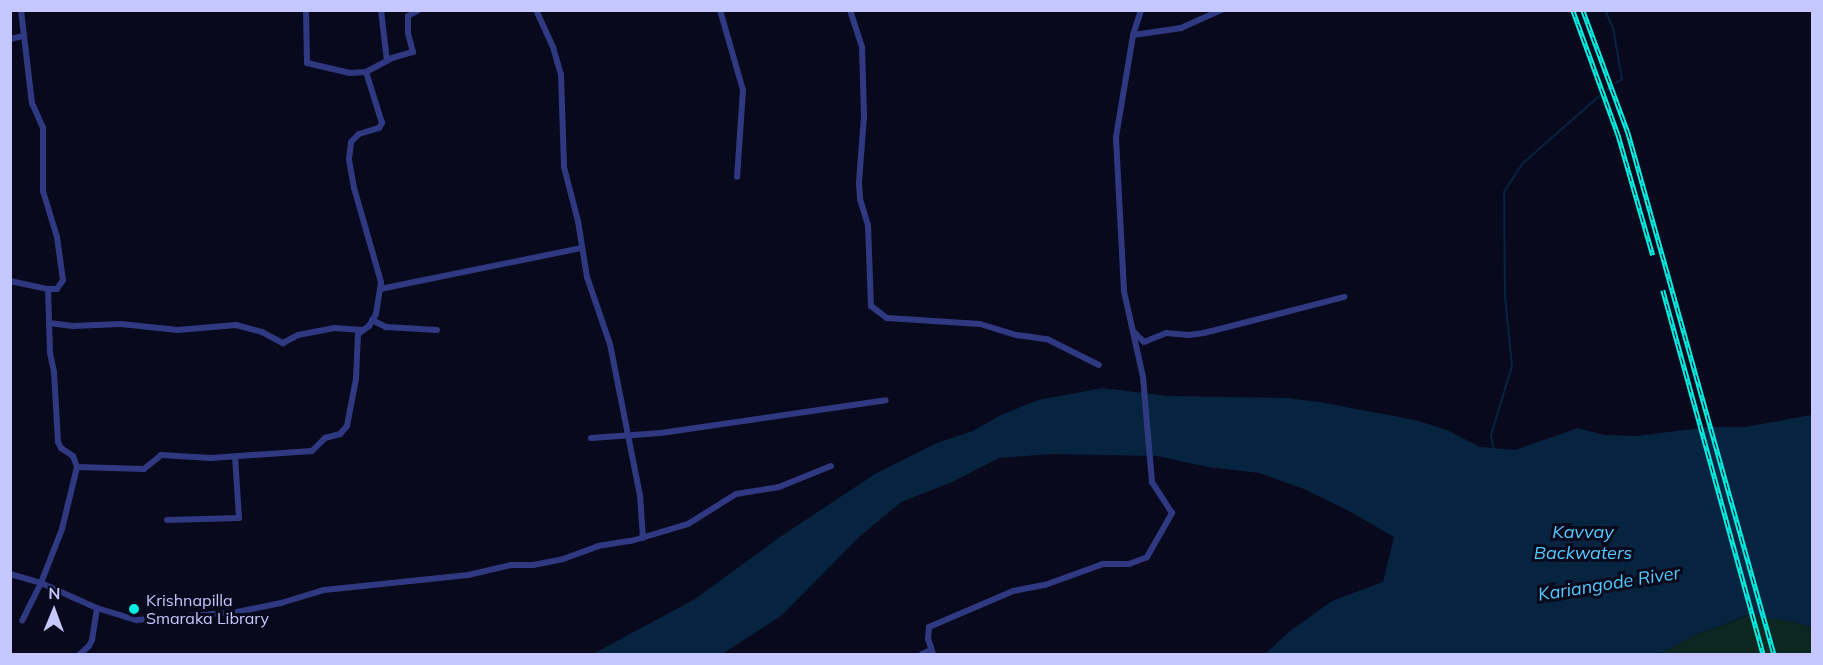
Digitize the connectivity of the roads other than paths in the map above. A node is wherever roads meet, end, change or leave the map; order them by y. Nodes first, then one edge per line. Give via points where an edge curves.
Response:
1 (21, 10) edge
2 (306, 10) edge
3 (381, 10) edge
4 (418, 10) edge
5 (536, 10) edge
6 (720, 10) edge
7 (850, 10) edge
8 (1141, 10) edge
9 (1221, 10) edge
10 (1133, 35) junction
11 (23, 36) junction
12 (10, 39) edge
13 (387, 61) junction
14 (366, 72) junction
15 (737, 177) dead end
16 (582, 248) junction
17 (10, 281) edge
18 (48, 289) junction
19 (380, 289) junction
20 (1344, 297) dead end
21 (372, 320) junction
22 (49, 323) junction
23 (363, 330) junction
24 (437, 330) dead end
25 (1134, 332) junction
26 (1099, 365) dead end
27 (885, 400) dead end
28 (628, 434) junction
29 (591, 438) dead end
30 (235, 456) junction
31 (77, 466) junction
32 (831, 466) dead end
33 (167, 520) dead end
34 (643, 538) junction
35 (10, 574) edge
36 (41, 583) junction
37 (97, 608) junction
38 (22, 621) dead end
39 (932, 652) edge
40 (80, 654) edge
41 (922, 654) edge

1 - 11 street
2 - 14 street via 307,63 350,73
3 - 13 street
4 - 13 street via 408,16 412,52
5 - 16 street via 561,75 564,167
6 - 15 street via 743,90
7 - 26 street via 862,47 864,116 859,183 868,225 871,306 887,318 980,324 1047,339
8 - 10 street
9 - 10 street via 1181,28
10 - 25 street via 1116,137 1124,291
11 - 12 street
11 - 18 street via 32,103 43,128 43,191 57,237 63,280 57,289
13 - 14 street
14 - 19 street via 382,123 351,142 349,159 376,257
16 - 19 street
16 - 28 street via 587,277 610,344
17 - 18 street
18 - 22 street
19 - 21 street
20 - 25 street via 1204,333 1166,333 1144,342
21 - 23 street
21 - 24 street via 386,327
22 - 23 street via 177,330 236,325 283,343 298,335 334,328
22 - 31 street via 58,442 74,456
23 - 30 street via 358,334 356,379 347,426 340,434 326,438 312,451
25 - 39 street via 1143,377 1152,482 1172,513 1147,556 1129,564 1103,564 1045,585 1013,591 946,617 929,627
27 - 28 street via 661,433
28 - 29 street
28 - 34 street
30 - 31 street via 161,455 144,469
30 - 33 street via 239,518
31 - 36 street via 62,528
32 - 34 street via 779,487 736,495 688,524
34 - 37 street via 533,565 324,590 237,612 144,621
35 - 36 street
36 - 37 street
36 - 38 street
37 - 40 street via 92,640
39 - 41 street

